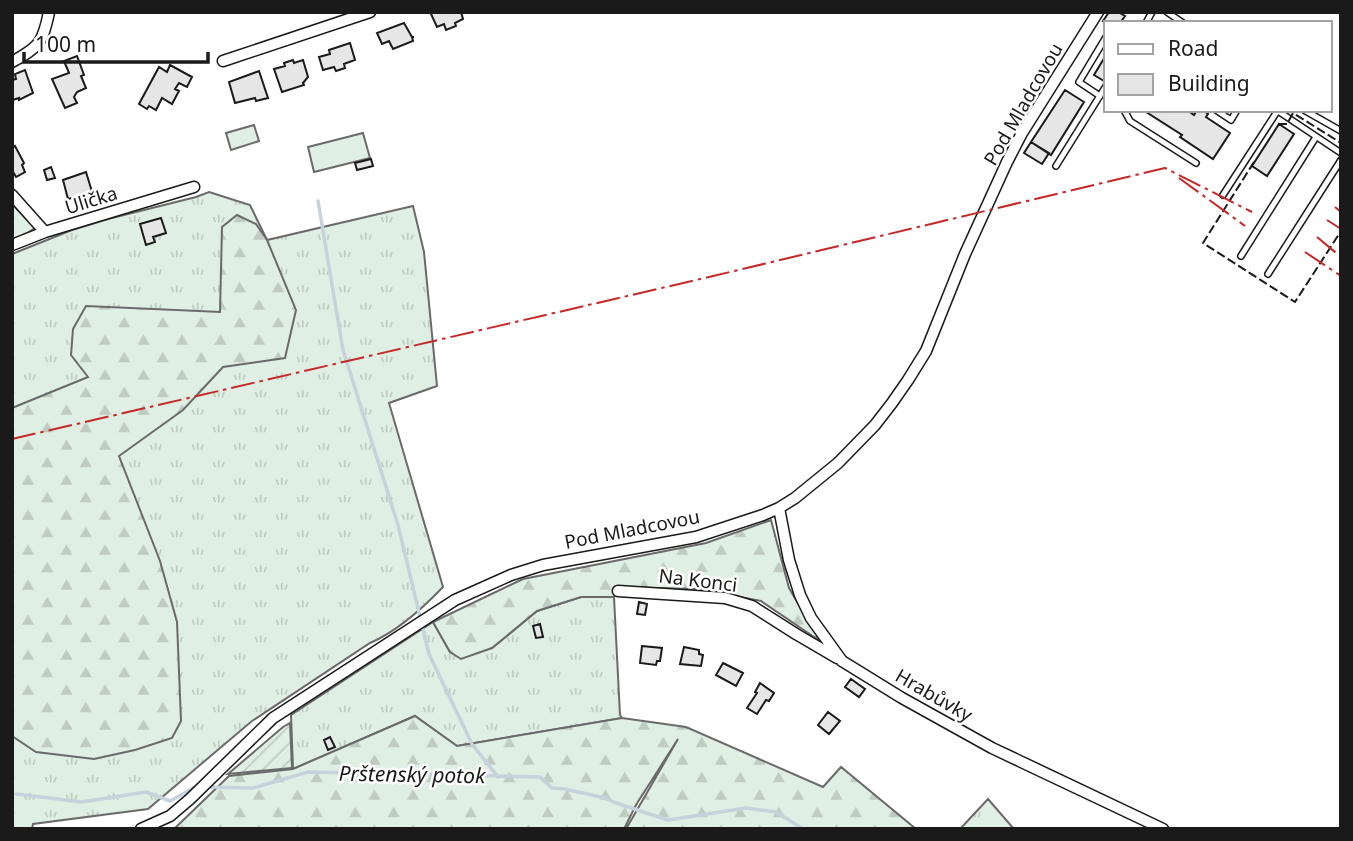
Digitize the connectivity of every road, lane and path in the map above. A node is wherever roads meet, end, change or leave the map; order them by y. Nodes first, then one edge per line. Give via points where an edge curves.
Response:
1 (49, 12) edge
2 (369, 12) edge
3 (1098, 12) edge
4 (1167, 12) edge
5 (1174, 20) edge
6 (1104, 40) edge
7 (223, 61) dead end
8 (12, 62) edge
9 (1104, 89) edge
10 (1100, 96) junction
11 (1125, 112) edge
12 (1219, 112) edge
13 (1236, 112) edge
14 (1277, 112) edge
15 (1279, 112) edge
16 (1308, 112) edge
17 (1341, 131) edge
18 (1316, 137) junction
19 (1341, 153) edge
20 (1341, 160) edge
21 (1196, 163) dead end
22 (1056, 166) dead end
23 (194, 187) dead end
24 (12, 195) edge
25 (1223, 195) dead end
26 (45, 232) junction
27 (12, 245) edge
28 (1241, 256) dead end
29 (1268, 274) dead end
30 (779, 508) junction
31 (618, 591) dead end
32 (842, 661) junction
33 (141, 829) edge
34 (1163, 829) edge

1 - 8 street via 39,44
2 - 7 street
3 - 30 street, Pod Mladcovou via 1007,162 926,351 908,380 875,425 838,463
4 - 5 lane
6 - 10 lane via 1079,82
9 - 10 lane
10 - 22 lane
11 - 21 lane via 1130,121
12 - 13 lane via 1231,120
14 - 25 lane
15 - 18 lane
16 - 17 lane
18 - 19 lane
18 - 28 lane
20 - 29 lane
23 - 26 street, Ulička
24 - 26 street, Ulička
26 - 27 street
30 - 32 street, Hrabůvky via 800,595 810,618
30 - 33 street, Pod Mladcovou via 696,537 543,565 479,588 273,719 170,816
31 - 32 street, Na Konci via 725,598 752,606
32 - 34 street, Hrabůvky via 992,748

